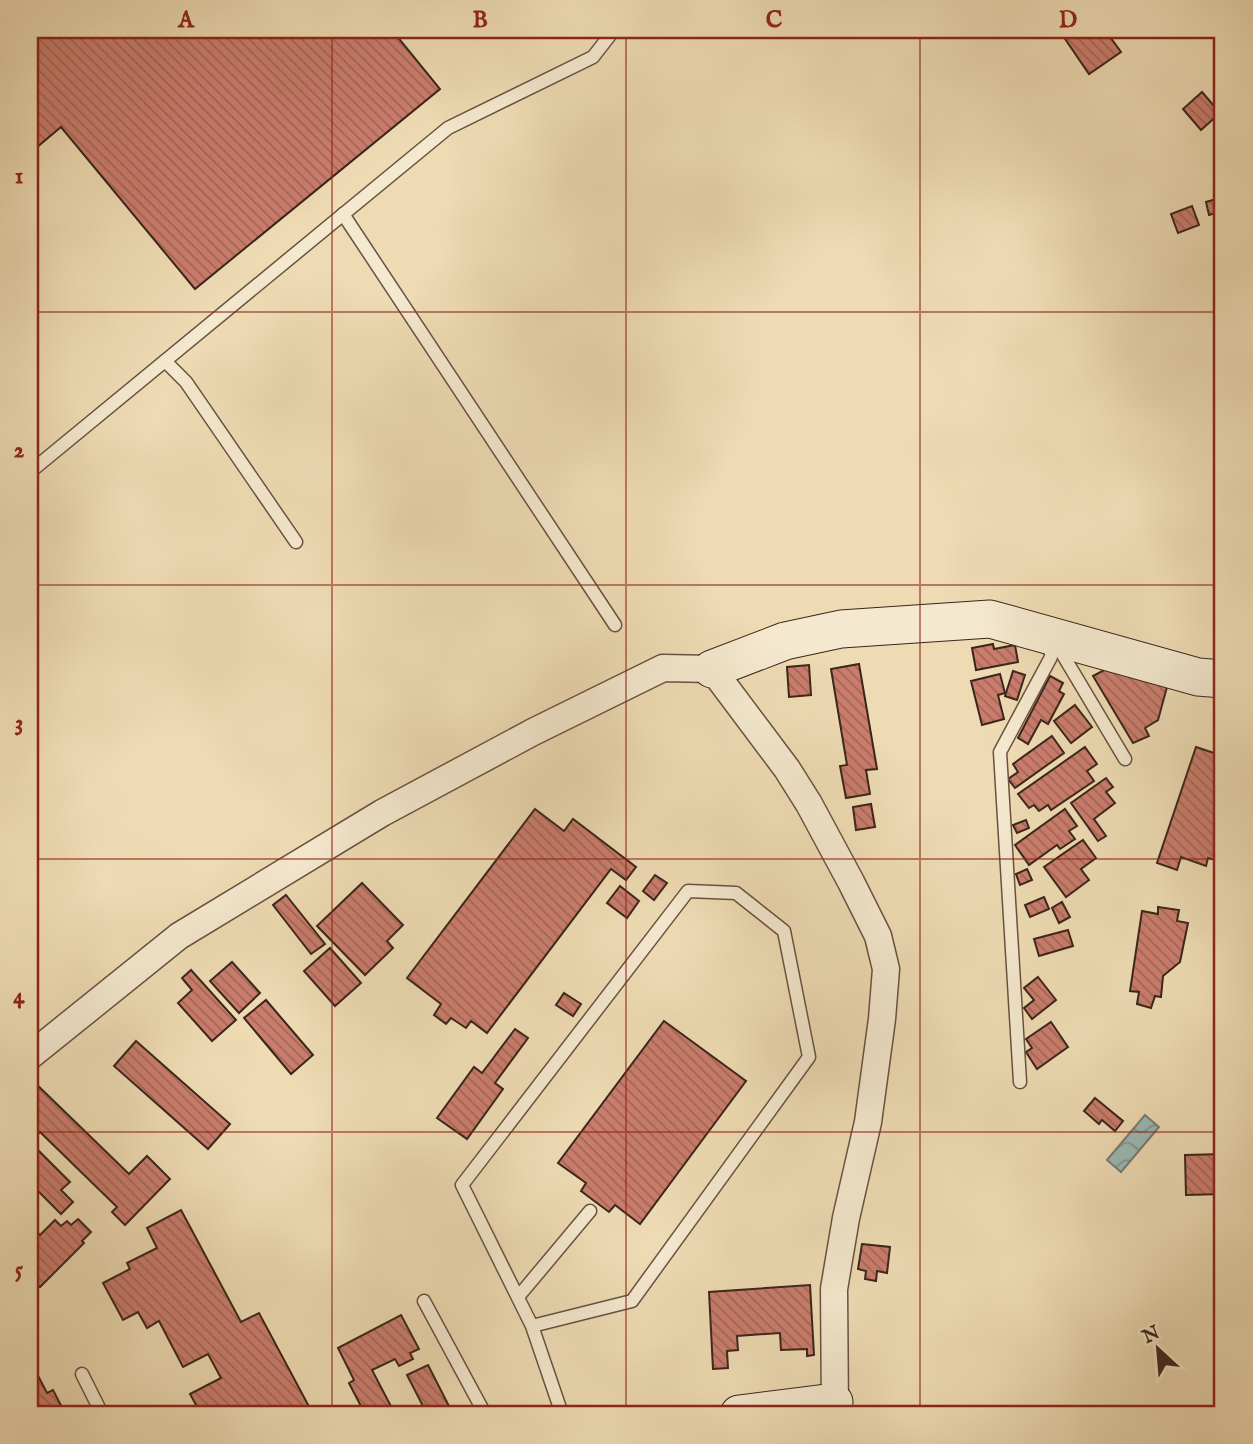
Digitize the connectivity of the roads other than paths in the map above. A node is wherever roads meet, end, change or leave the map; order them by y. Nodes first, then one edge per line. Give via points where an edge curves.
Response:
1 (614, 30) edge
2 (343, 214) junction
3 (165, 361) junction
4 (30, 472) edge
5 (296, 542) dead end
6 (615, 625) dead end
7 (1052, 636) junction
8 (712, 669) junction
9 (1223, 679) edge
10 (1125, 759) dead end
11 (30, 1056) edge
12 (1020, 1082) dead end
13 (590, 1210) dead end
14 (518, 1297) junction
15 (424, 1301) dead end
16 (532, 1326) junction
17 (82, 1374) dead end
18 (835, 1408) edge
19 (102, 1414) edge
20 (485, 1414) edge
21 (562, 1414) edge
22 (739, 1414) edge

1 - 2 lane via 593,57 448,128
2 - 3 lane
2 - 6 lane
3 - 4 lane
3 - 5 lane via 186,382
7 - 8 street via 990,619 885,624 785,640
7 - 9 street via 1198,677
7 - 10 lane
7 - 12 lane via 1051,657 1000,752
8 - 11 street via 663,668 382,813 179,936
8 - 18 street via 809,804 878,936 886,969 868,1122 834,1289
13 - 14 lane
14 - 16 lane
14 - 16 lane via 462,1185 688,891 736,893 784,931 809,1057 632,1301
15 - 20 lane
16 - 21 lane
17 - 19 lane
18 - 22 street

